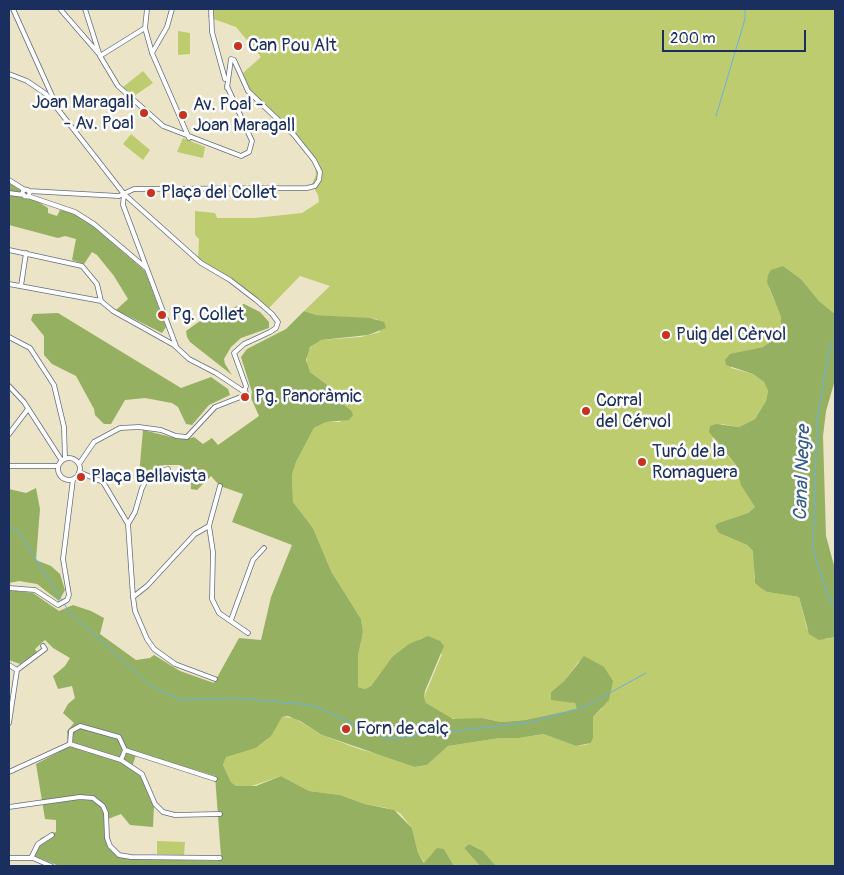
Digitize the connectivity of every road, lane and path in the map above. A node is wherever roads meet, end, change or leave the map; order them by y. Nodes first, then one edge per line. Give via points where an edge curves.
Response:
1 (13, 9) edge
2 (60, 9) edge
3 (85, 9) edge
4 (147, 9) edge
5 (172, 9) edge
6 (211, 9) edge
7 (145, 28) junction
8 (152, 53) junction
9 (100, 56) junction
10 (9, 74) edge
11 (227, 88) junction
12 (54, 102) junction
13 (189, 138) junction
14 (9, 180) edge
15 (9, 192) edge
16 (26, 193) junction
17 (124, 194) junction
18 (9, 250) edge
19 (26, 253) junction
20 (142, 256) junction
21 (138, 260) junction
22 (147, 269) junction
23 (9, 284) edge
24 (21, 286) junction
25 (99, 289) junction
26 (96, 300) junction
27 (102, 301) junction
28 (169, 327) junction
29 (157, 335) junction
30 (9, 337) edge
31 (176, 346) junction
32 (9, 386) edge
33 (246, 393) junction
34 (28, 409) junction
35 (9, 434) edge
36 (63, 460) junction
37 (79, 464) junction
38 (9, 466) edge
39 (58, 466) junction
40 (168, 469) dead end
41 (80, 472) junction
42 (73, 479) junction
43 (220, 486) dead end
44 (128, 524) junction
45 (209, 526) junction
46 (264, 548) dead end
47 (9, 588) edge
48 (133, 597) junction
49 (231, 620) junction
50 (248, 633) dead end
51 (43, 646) dead end
52 (9, 665) edge
53 (17, 670) junction
54 (214, 679) dead end
55 (9, 723) edge
56 (70, 744) junction
57 (125, 750) junction
58 (121, 760) junction
59 (9, 772) edge
60 (216, 779) dead end
61 (9, 807) edge
62 (220, 814) dead end
63 (52, 835) dead end
64 (9, 858) edge
65 (31, 858) junction
66 (220, 858) dead end
67 (51, 866) edge

1 - 12 street
2 - 9 street
3 - 9 street
4 - 7 street
5 - 8 street via 167,27
6 - 11 street via 212,32
7 - 8 street
7 - 9 street
8 - 13 street
9 - 13 street via 118,86 146,112 163,126
10 - 12 street via 27,81
11 - 13 street via 252,141 249,152 234,155
11 - 17 street via 231,59 248,91 294,134 314,160 320,172 315,186 134,190
12 - 17 street
14 - 16 street
15 - 16 street
16 - 17 street
16 - 21 street via 75,212
17 - 20 street via 123,205
17 - 33 street via 201,263 230,280 277,319 276,328 244,344 234,353
18 - 19 street
19 - 24 street
19 - 25 street via 82,266
20 - 21 street
20 - 22 street
21 - 22 street
22 - 28 street
23 - 24 street
24 - 26 street
25 - 26 street
25 - 27 street
26 - 27 street
27 - 29 street via 113,311
28 - 29 street via 165,335
28 - 31 street
29 - 31 street
30 - 36 street via 30,348 54,385 64,427
31 - 33 street via 189,359
32 - 34 street
33 - 37 street via 240,399 215,407 187,437 161,430 120,428 94,442
34 - 35 street
34 - 36 street
36 - 37 street via 75,460
36 - 39 street
37 - 41 street
38 - 39 street
39 - 42 street via 62,478
40 - 44 street via 149,475 136,512
41 - 42 street
41 - 44 street via 103,482
42 - 47 street via 63,559 69,595 64,603 54,603 36,590
43 - 45 street
44 - 48 street
45 - 48 street via 195,534
45 - 49 street via 213,552 212,599 219,613
46 - 49 street via 253,560
48 - 54 street via 135,611 154,649 175,664
49 - 50 street
51 - 53 street via 45,649
52 - 53 street
53 - 55 street
56 - 57 street via 71,731 86,726 119,738
56 - 58 street
56 - 59 street
57 - 58 street
57 - 60 street
58 - 62 street via 142,774 155,804 163,812
61 - 66 street via 93,798 103,806 107,838 119,855
63 - 65 street via 38,844
64 - 65 street
65 - 67 street

